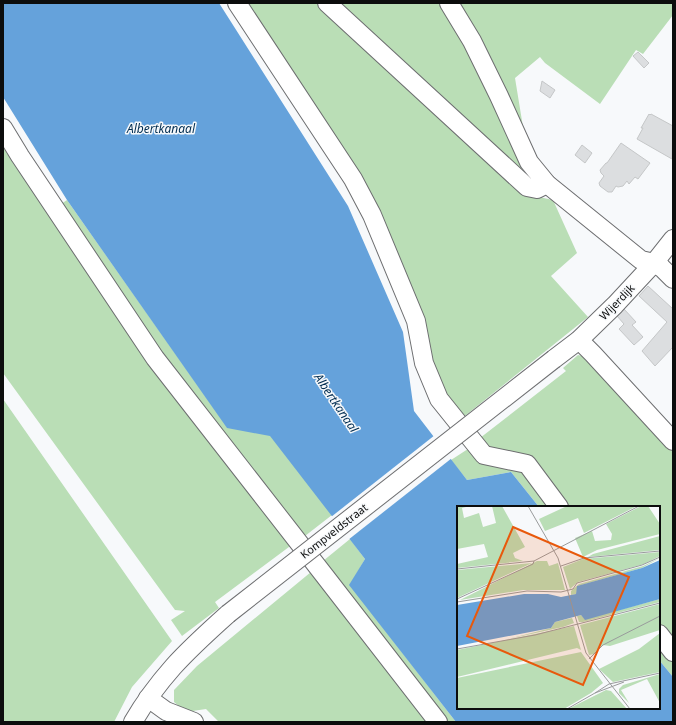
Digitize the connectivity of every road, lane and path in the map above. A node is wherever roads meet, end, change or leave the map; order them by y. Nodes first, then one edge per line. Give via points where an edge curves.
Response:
1 (237, 3) edge
2 (327, 3) edge
3 (449, 3) edge
4 (3, 128) edge
5 (547, 184) junction
6 (673, 238) edge
7 (654, 263) junction
8 (673, 279) edge
9 (579, 340) junction
10 (554, 360) joint
11 (673, 441) edge
12 (559, 506) edge
13 (660, 635) edge
14 (673, 652) edge
15 (148, 698) junction
16 (133, 722) edge
17 (194, 722) edge
18 (438, 722) edge

1 - 12 street via 353,179 372,215 416,321 424,363 439,399 484,455 527,464
2 - 5 street via 527,187 537,189
3 - 5 street via 472,41 528,162
4 - 18 street via 155,358
5 - 7 street via 641,260
6 - 7 street, Wijerdijk
7 - 8 street
7 - 9 street, Wijerdijk
9 - 10 street, Wijerdijk
9 - 11 street
10 - 15 street, Kompveldstraat, bridge via 228,614 173,668
13 - 14 street
15 - 16 street, Kompveldstraat
15 - 17 street via 166,711

